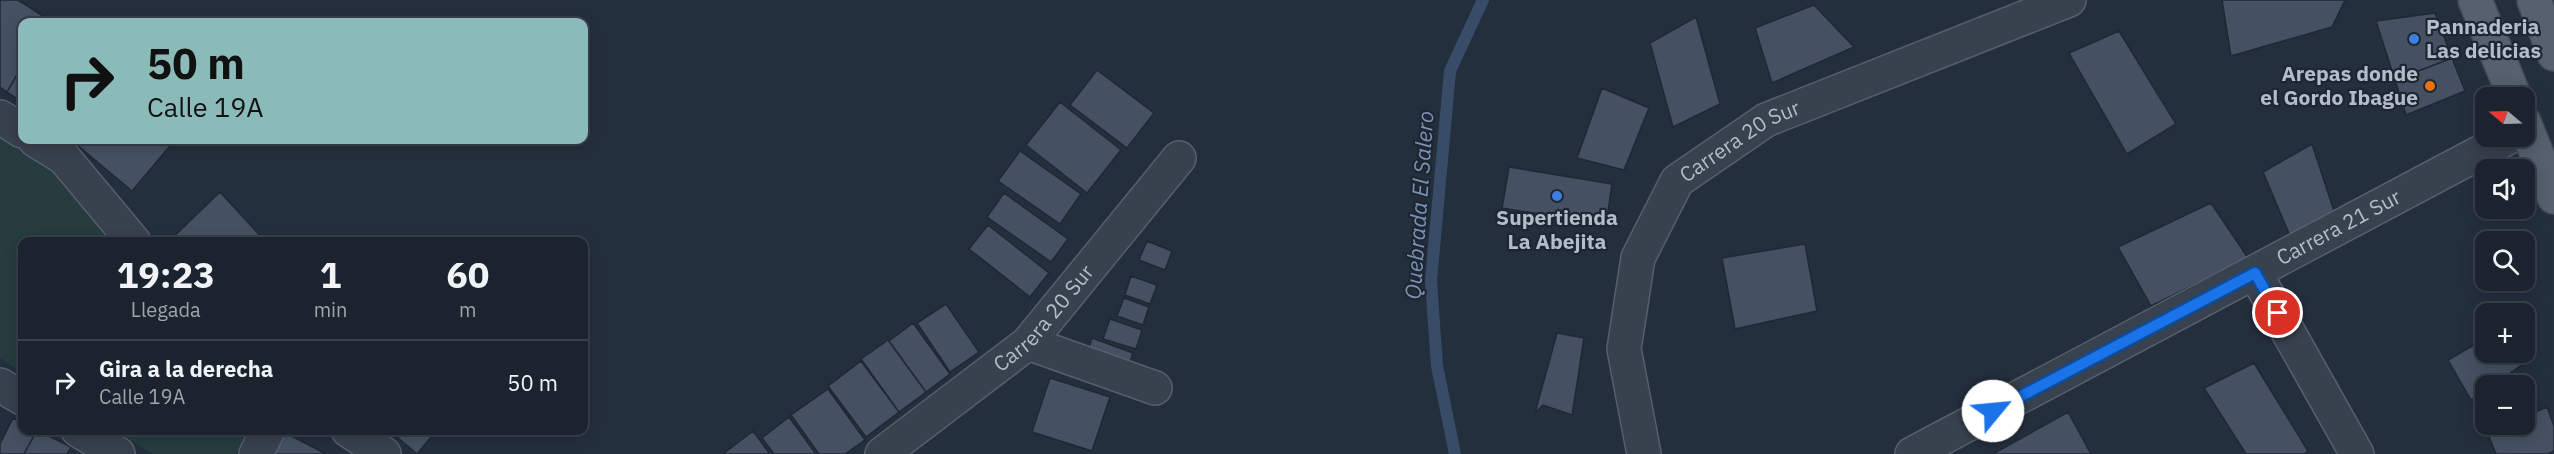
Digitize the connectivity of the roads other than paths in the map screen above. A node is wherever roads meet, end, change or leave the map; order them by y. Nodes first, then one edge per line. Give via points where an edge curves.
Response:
1 (2069, 0) edge
2 (2475, 0) edge
3 (2534, 0) edge
4 (2554, 54) edge
5 (2511, 87) edge
6 (0, 117) edge
7 (18, 128) edge
8 (41, 144) edge
9 (2489, 147) edge
10 (2530, 147) edge
11 (1179, 158) dead end
12 (2554, 197) edge
13 (130, 237) edge
14 (2255, 273) junction
15 (1028, 343) junction
16 (0, 385) edge
17 (1155, 388) dead end
18 (18, 396) edge
19 (86, 435) edge
20 (266, 435) edge
21 (356, 435) edge
22 (118, 454) edge
23 (256, 454) edge
24 (384, 454) edge
25 (882, 454) edge
26 (1644, 454) edge
27 (1912, 454) edge
28 (2357, 454) edge

1 - 26 street, Carrera 20 Sur via 1766,120 1677,181 1638,258 1624,349
2 - 5 main road
3 - 4 main road
6 - 7 street
8 - 13 street via 64,158
9 - 14 street, Carrera 21 Sur
10 - 12 main road
11 - 15 street, Carrera 20 Sur
14 - 27 street, Carrera 21 Sur
14 - 28 street
15 - 17 street
15 - 25 street, Carrera 20 Sur
16 - 18 street
19 - 22 street
20 - 23 street
21 - 24 street

